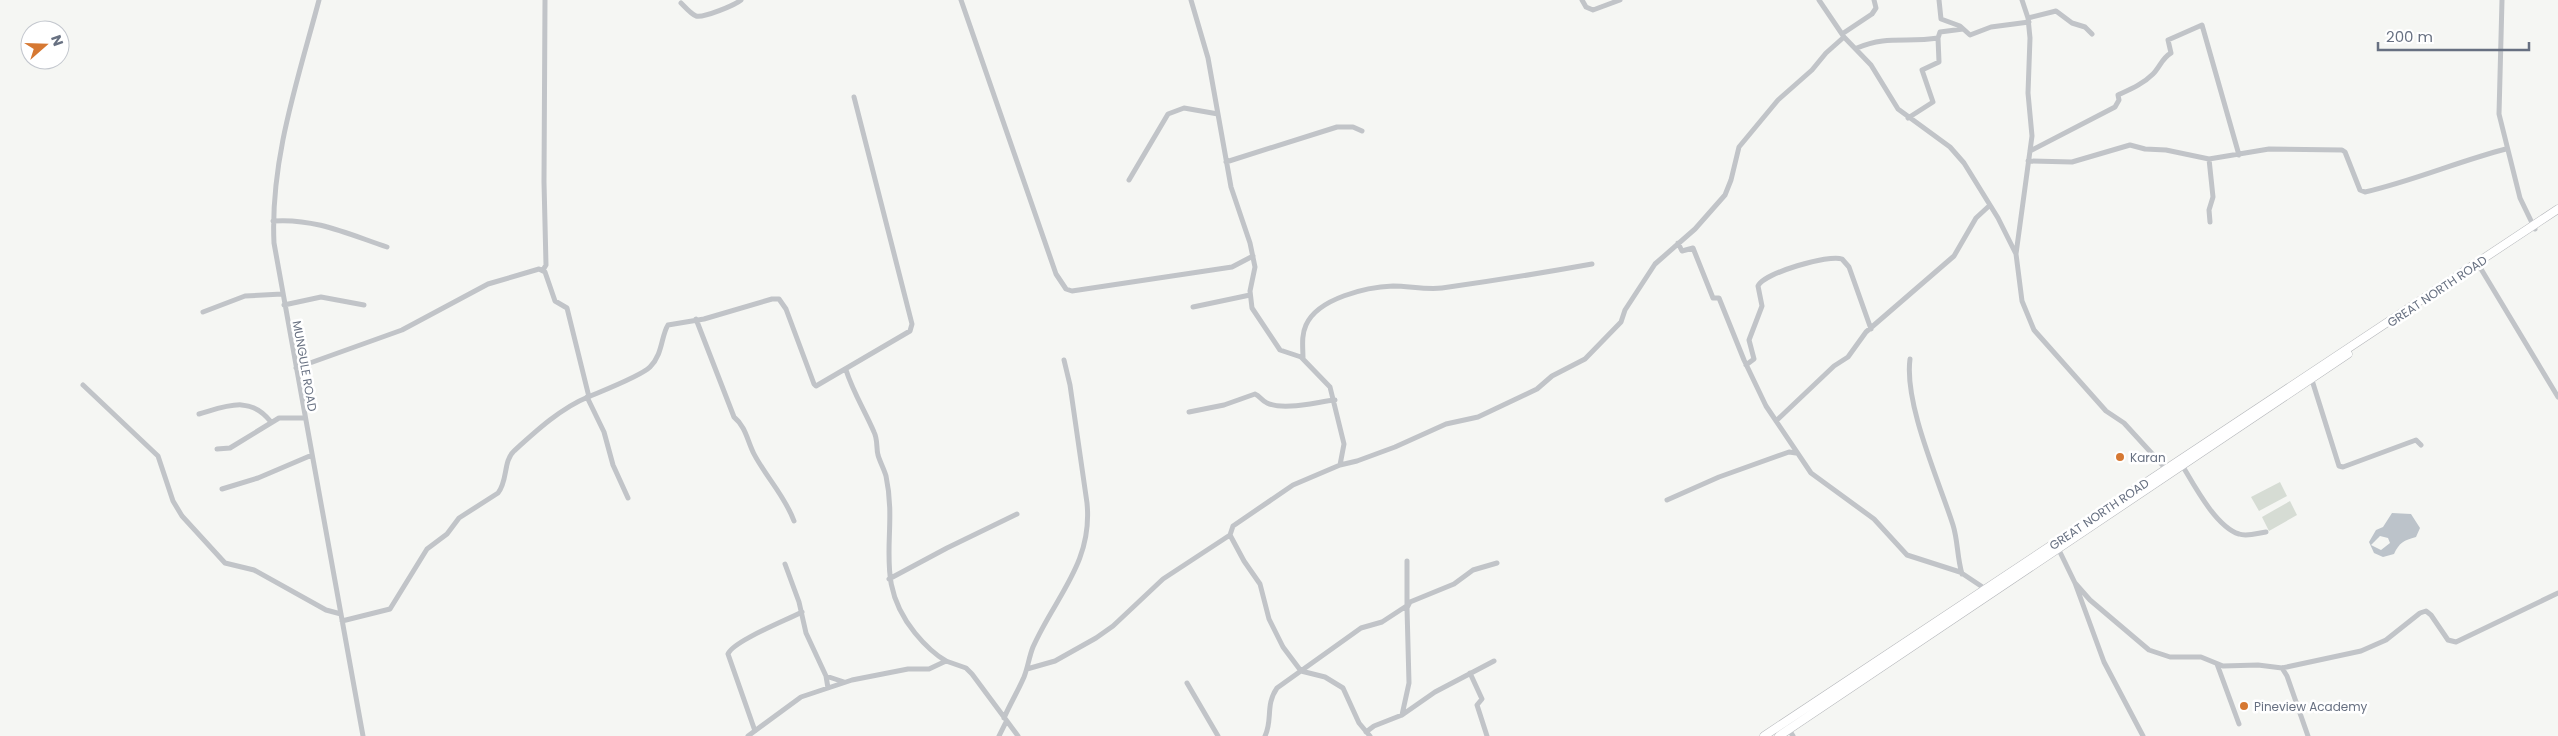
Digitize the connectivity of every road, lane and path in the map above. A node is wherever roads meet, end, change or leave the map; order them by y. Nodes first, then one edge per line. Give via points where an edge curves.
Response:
1 (319, 0) edge
2 (545, 0) edge
3 (741, 0) edge
4 (961, 0) edge
5 (1191, 0) edge
6 (1582, 0) edge
7 (1620, 0) edge
8 (1820, 0) edge
9 (1874, 0) edge
10 (1939, 0) edge
11 (2022, 0) edge
12 (2502, 0) edge
13 (681, 3) dead end
14 (2029, 20) junction
15 (1963, 29) junction
16 (2092, 34) dead end
17 (1843, 35) junction
18 (1938, 38) junction
19 (1857, 48) junction
20 (854, 97) dead end
21 (1218, 114) junction
22 (1908, 118) junction
23 (1362, 131) dead end
24 (2506, 149) junction
25 (2030, 151) junction
26 (2239, 155) junction
27 (2209, 159) junction
28 (1226, 162) junction
29 (2028, 162) junction
30 (1129, 180) dead end
31 (1989, 206) junction
32 (2558, 209) edge
33 (2558, 214) edge
34 (273, 221) junction
35 (2210, 222) dead end
36 (2535, 227) junction
37 (1678, 243) junction
38 (387, 247) dead end
39 (2016, 254) junction
40 (1253, 256) junction
41 (1592, 264) dead end
42 (2479, 265) junction
43 (543, 270) junction
44 (282, 294) junction
45 (1250, 295) junction
46 (284, 305) junction
47 (364, 305) dead end
48 (1193, 307) dead end
49 (203, 312) dead end
50 (696, 319) junction
51 (1871, 329) junction
52 (1303, 358) junction
53 (1910, 359) dead end
54 (1064, 360) dead end
55 (1746, 365) junction
56 (296, 368) junction
57 (846, 370) junction
58 (2310, 376) junction
59 (82, 385) dead end
60 (588, 397) junction
61 (2558, 397) edge
62 (1335, 400) junction
63 (1189, 412) dead end
64 (199, 414) dead end
65 (305, 418) junction
66 (1776, 421) junction
67 (271, 422) junction
68 (2421, 445) dead end
69 (217, 449) dead end
70 (1796, 453) junction
71 (312, 455) junction
72 (2181, 463) junction
73 (1340, 465) junction
74 (2168, 471) junction
75 (222, 489) dead end
76 (628, 498) dead end
77 (1667, 500) dead end
78 (1017, 514) dead end
79 (794, 521) dead end
80 (2266, 532) dead end
81 (1230, 536) junction
82 (2057, 546) junction
83 (1407, 561) dead end
84 (1497, 563) dead end
85 (785, 564) dead end
86 (1962, 574) junction
87 (889, 579) junction
88 (2075, 583) junction
89 (1989, 591) junction
90 (2558, 592) edge
91 (1408, 605) junction
92 (802, 612) junction
93 (341, 614) junction
94 (342, 621) junction
95 (946, 661) junction
96 (1494, 662) dead end
97 (2216, 664) junction
98 (2282, 668) junction
99 (1027, 669) junction
100 (1301, 671) junction
101 (1470, 673) junction
102 (826, 676) junction
103 (844, 682) junction
104 (1187, 683) dead end
105 (828, 688) junction
106 (1402, 715) junction
107 (1005, 720) junction
108 (2239, 724) dead end
109 (1789, 729) edge
110 (755, 731) junction
111 (1368, 734) edge
112 (363, 736) edge
113 (748, 736) edge
114 (999, 736) edge
115 (1018, 736) edge
116 (1218, 736) edge
117 (1264, 736) edge
118 (1487, 736) edge
119 (1764, 736) edge
120 (1779, 736) edge
121 (2143, 736) edge
122 (2308, 736) edge

1 - 34 street, MUNGULE ROAD via 280,154 274,187
2 - 43 street via 546,265
3 - 13 street via 702,16 695,16
4 - 40 street via 1056,274 1066,289 1072,291 1232,267
5 - 21 street via 1208,58
6 - 7 street via 1593,10
8 - 17 street
9 - 17 street via 1876,8 1872,14
10 - 15 street via 1941,19
11 - 14 street
12 - 24 street via 2498,105
14 - 15 street via 1991,27 1970,35
14 - 16 street via 2056,11
14 - 25 street
15 - 18 street via 1940,32
17 - 19 street
17 - 37 street via 1812,70 1778,100 1739,147 1725,195
18 - 19 street via 1882,40
18 - 22 street via 1939,62 1922,70 1933,102
19 - 22 street via 1872,65 1893,102
20 - 57 street via 912,328
21 - 28 street
21 - 30 street via 1184,108 1168,114
22 - 31 street via 1960,157
23 - 28 street via 1353,127 1338,128
24 - 26 street via 2365,192 2360,190 2343,150 2274,148
24 - 36 street via 2520,198
25 - 26 street via 2116,107 2118,94 2153,75 2171,53 2168,40 2202,25
25 - 29 street
26 - 27 street
27 - 29 street via 2130,145 2072,162
27 - 35 street via 2213,197
28 - 40 street
29 - 39 street
31 - 39 street
31 - 51 street via 1976,218 1954,256
32 - 36 highway, GREAT NORTH ROAD
33 - 36 highway, GREAT NORTH ROAD
34 - 38 street via 313,222
34 - 44 street, MUNGULE ROAD
36 - 42 highway, GREAT NORTH ROAD
37 - 55 street via 1682,252 1693,248 1713,298 1719,298
37 - 73 street via 1650,269 1618,325 1585,359 1552,376 1537,389 1478,417 1446,424 1357,462
39 - 74 street via 2022,301 2034,330 2106,411 2124,423
40 - 45 street via 1256,267
41 - 52 street via 1443,288 1394,286 1348,295 1325,306 1309,320 1303,337
42 - 58 highway, GREAT NORTH ROAD
42 - 61 street
43 - 56 street via 496,281 402,330
43 - 60 street via 555,301 567,308
44 - 46 street, MUNGULE ROAD
44 - 49 street via 245,296
45 - 48 street
45 - 52 street via 1255,313 1280,350
46 - 47 street via 320,297
46 - 56 street, MUNGULE ROAD
50 - 57 street via 779,299 786,309 814,384 819,385
50 - 60 street via 668,325 663,344 650,367
50 - 79 street via 734,416 744,426 754,452
51 - 55 street via 1852,276 1842,259 1787,269 1763,280 1758,286 1762,306 1749,336 1754,359
51 - 66 street via 1848,357 1834,366
52 - 62 street via 1330,387
53 - 86 street via 1908,369 1912,392 1934,475 1953,525
54 - 99 street via 1089,520 1081,560 1033,648
55 - 66 street
56 - 65 street, MUNGULE ROAD
57 - 87 street via 851,387 877,438 887,484
58 - 68 street via 2339,466 2416,440
58 - 72 highway, GREAT NORTH ROAD
59 - 93 street via 158,456 171,496 182,516 225,563 254,570 326,610
60 - 76 street
60 - 94 street via 546,423 512,452 503,488 459,518 447,534 427,549 390,609
62 - 63 street via 1300,406 1278,405 1268,403 1255,394
62 - 73 street via 1344,444
64 - 67 street via 229,405 245,405 264,412
65 - 67 street via 285,416
65 - 71 street, MUNGULE ROAD
66 - 70 street
67 - 69 street via 230,448
70 - 77 street via 1789,452 1720,477
70 - 86 street via 1815,478 1874,519 1904,553
71 - 75 street
71 - 93 street, MUNGULE ROAD
72 - 74 highway, GREAT NORTH ROAD
72 - 80 street via 2210,509 2232,530 2243,535
73 - 81 street via 1285,489 1233,526
74 - 82 highway, GREAT NORTH ROAD
78 - 87 street
81 - 99 street via 1163,579 1096,638 1055,661
81 - 100 street via 1260,584 1276,634
82 - 88 street
82 - 89 highway, GREAT NORTH ROAD
83 - 91 street
84 - 91 street via 1473,570 1454,584
85 - 92 street
86 - 89 street
87 - 95 street via 895,600 910,627 937,656
88 - 97 street via 2090,600 2149,650 2170,657 2201,657
88 - 121 street via 2104,662
89 - 109 highway, GREAT NORTH ROAD
90 - 98 street via 2456,642 2448,640 2426,611 2386,640 2362,651
91 - 100 street via 1382,622 1361,628
91 - 106 street via 1409,683
92 - 102 street via 806,633
92 - 110 street via 739,643 728,654
93 - 94 street, MUNGULE ROAD
94 - 112 street, MUNGULE ROAD
95 - 103 street via 929,669 908,669
95 - 107 street via 966,668 972,674
96 - 101 street
97 - 98 street
97 - 108 street
98 - 122 street
99 - 107 street
100 - 111 street via 1325,677 1343,688
100 - 117 street via 1273,693
101 - 106 street
101 - 118 street via 1482,699 1477,705
102 - 103 street
102 - 105 street
103 - 105 street
104 - 116 street
105 - 110 street via 794,701
106 - 111 street via 1374,726
107 - 114 street
107 - 115 street
109 - 119 highway, GREAT NORTH ROAD
109 - 120 highway, GREAT NORTH ROAD
110 - 113 street

